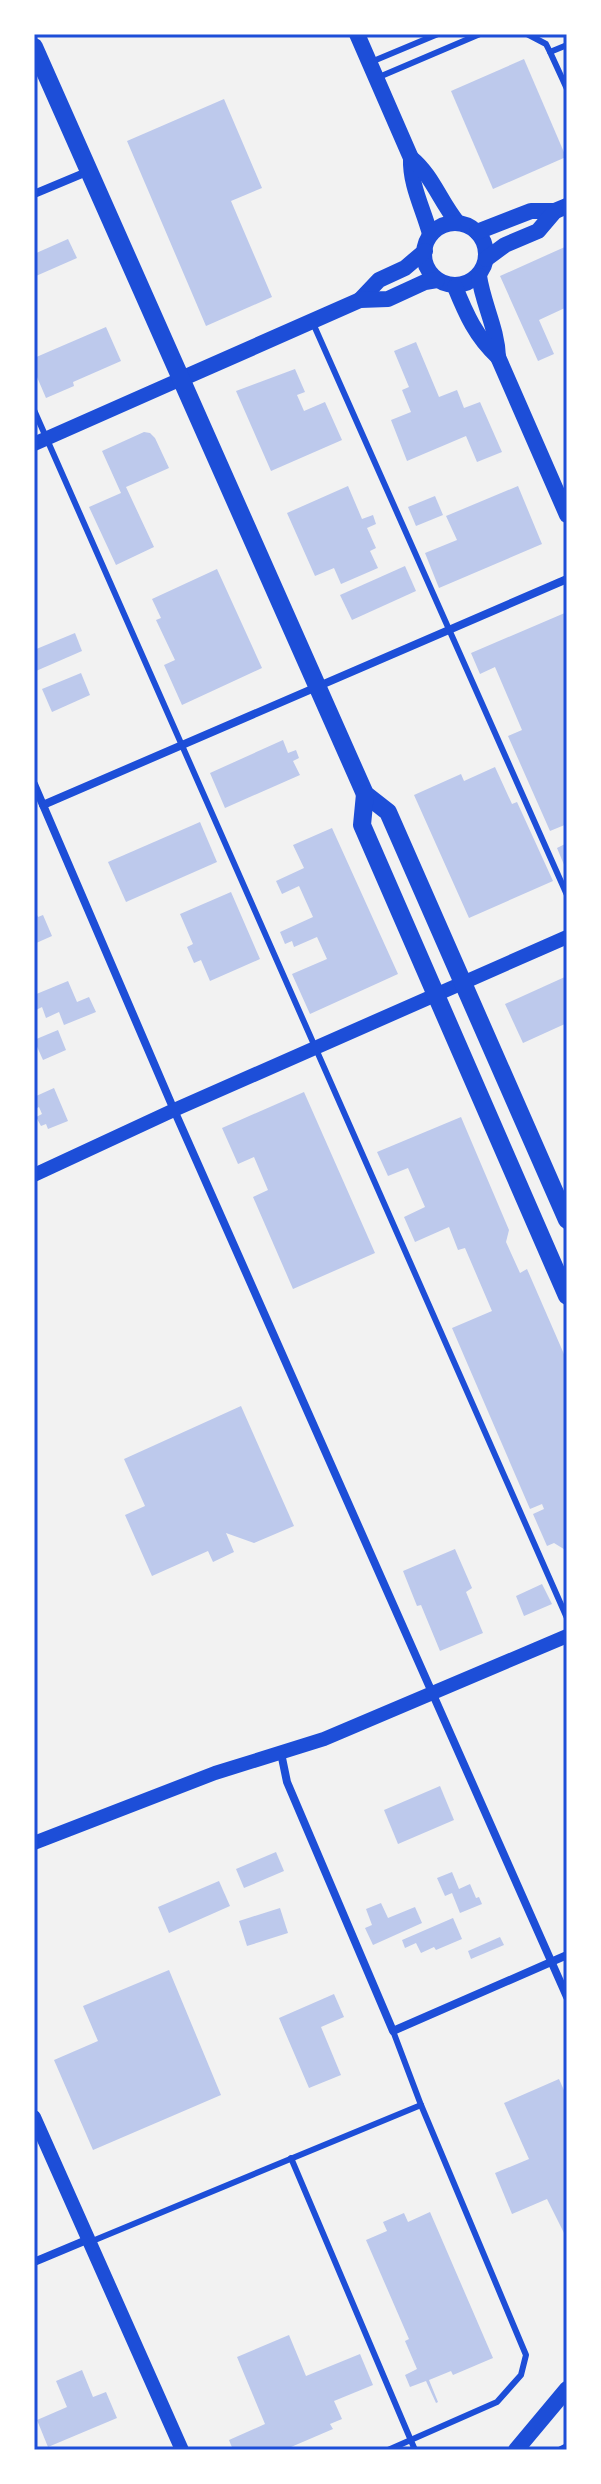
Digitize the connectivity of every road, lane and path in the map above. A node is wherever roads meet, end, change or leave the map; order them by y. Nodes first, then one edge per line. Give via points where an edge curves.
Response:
1 (357, 34) edge
2 (438, 34) edge
3 (480, 34) edge
4 (527, 34) edge
5 (567, 45) edge
6 (34, 47) edge
7 (550, 52) junction
8 (369, 62) junction
9 (376, 78) junction
10 (567, 89) edge
11 (411, 158) junction
12 (89, 170) junction
13 (34, 194) edge
14 (561, 209) edge
15 (457, 222) junction
16 (477, 232) junction
17 (427, 243) junction
18 (486, 259) junction
19 (479, 276) junction
20 (437, 280) junction
21 (455, 287) junction
22 (360, 300) junction
23 (312, 321) junction
24 (498, 357) junction
25 (181, 379) junction
26 (34, 410) edge
27 (40, 441) edge
28 (567, 515) edge
29 (567, 579) edge
30 (449, 630) junction
31 (317, 686) junction
32 (183, 744) junction
33 (34, 784) edge
34 (365, 794) junction
35 (39, 807) edge
36 (567, 895) edge
37 (567, 937) edge
38 (463, 983) junction
39 (437, 995) junction
40 (314, 1048) junction
41 (174, 1110) junction
42 (34, 1175) edge
43 (567, 1220) edge
44 (567, 1296) edge
45 (567, 1618) edge
46 (567, 1636) edge
47 (433, 1694) junction
48 (281, 1753) junction
49 (34, 1843) edge
50 (567, 1955) edge
51 (551, 1962) junction
52 (567, 1997) edge
53 (393, 2031) junction
54 (421, 2105) junction
55 (34, 2117) edge
56 (291, 2158) junction
57 (90, 2240) junction
58 (34, 2262) edge
59 (567, 2389) edge
60 (411, 2440) junction
61 (567, 2447) edge
62 (182, 2450) edge
63 (388, 2450) edge
64 (415, 2450) edge
65 (516, 2450) edge
66 (561, 2450) edge

1 - 8 main road
2 - 8 lane
3 - 9 lane
4 - 7 lane
5 - 7 lane
6 - 12 main road
7 - 10 lane
8 - 9 main road
9 - 11 main road
11 - 15 main road
11 - 17 main road
12 - 13 street
12 - 25 main road
14 - 16 main road via 531,211
14 - 18 main road via 538,231
15 - 16 main road
15 - 17 main road via 447,223
16 - 18 main road
17 - 20 main road via 430,273
17 - 22 main road via 405,268 379,280
18 - 19 main road
19 - 21 main road
19 - 24 main road
20 - 21 main road
20 - 22 main road via 388,299
21 - 24 main road via 468,320
22 - 23 main road
23 - 25 main road
23 - 30 lane
24 - 28 main road
25 - 27 street
25 - 31 main road
26 - 27 lane
27 - 32 lane
29 - 30 street
30 - 31 street
30 - 36 lane
31 - 32 street
31 - 34 main road
32 - 35 street
32 - 40 lane
33 - 35 street
34 - 38 main road via 388,812
34 - 39 main road via 362,825
35 - 41 street
37 - 38 street
38 - 39 street
38 - 43 main road
39 - 40 street
39 - 44 main road
40 - 41 street
40 - 45 lane
41 - 42 street
41 - 47 street
46 - 47 street
47 - 48 street
47 - 51 street
48 - 49 street
48 - 53 street via 287,1782
50 - 51 street
51 - 52 street
51 - 53 street
53 - 54 lane
54 - 56 lane
54 - 60 lane via 526,2355 521,2375 497,2402
55 - 57 street
56 - 57 lane
56 - 60 lane
57 - 58 street
57 - 62 street
59 - 65 main road
60 - 63 lane
60 - 64 lane
61 - 66 street

